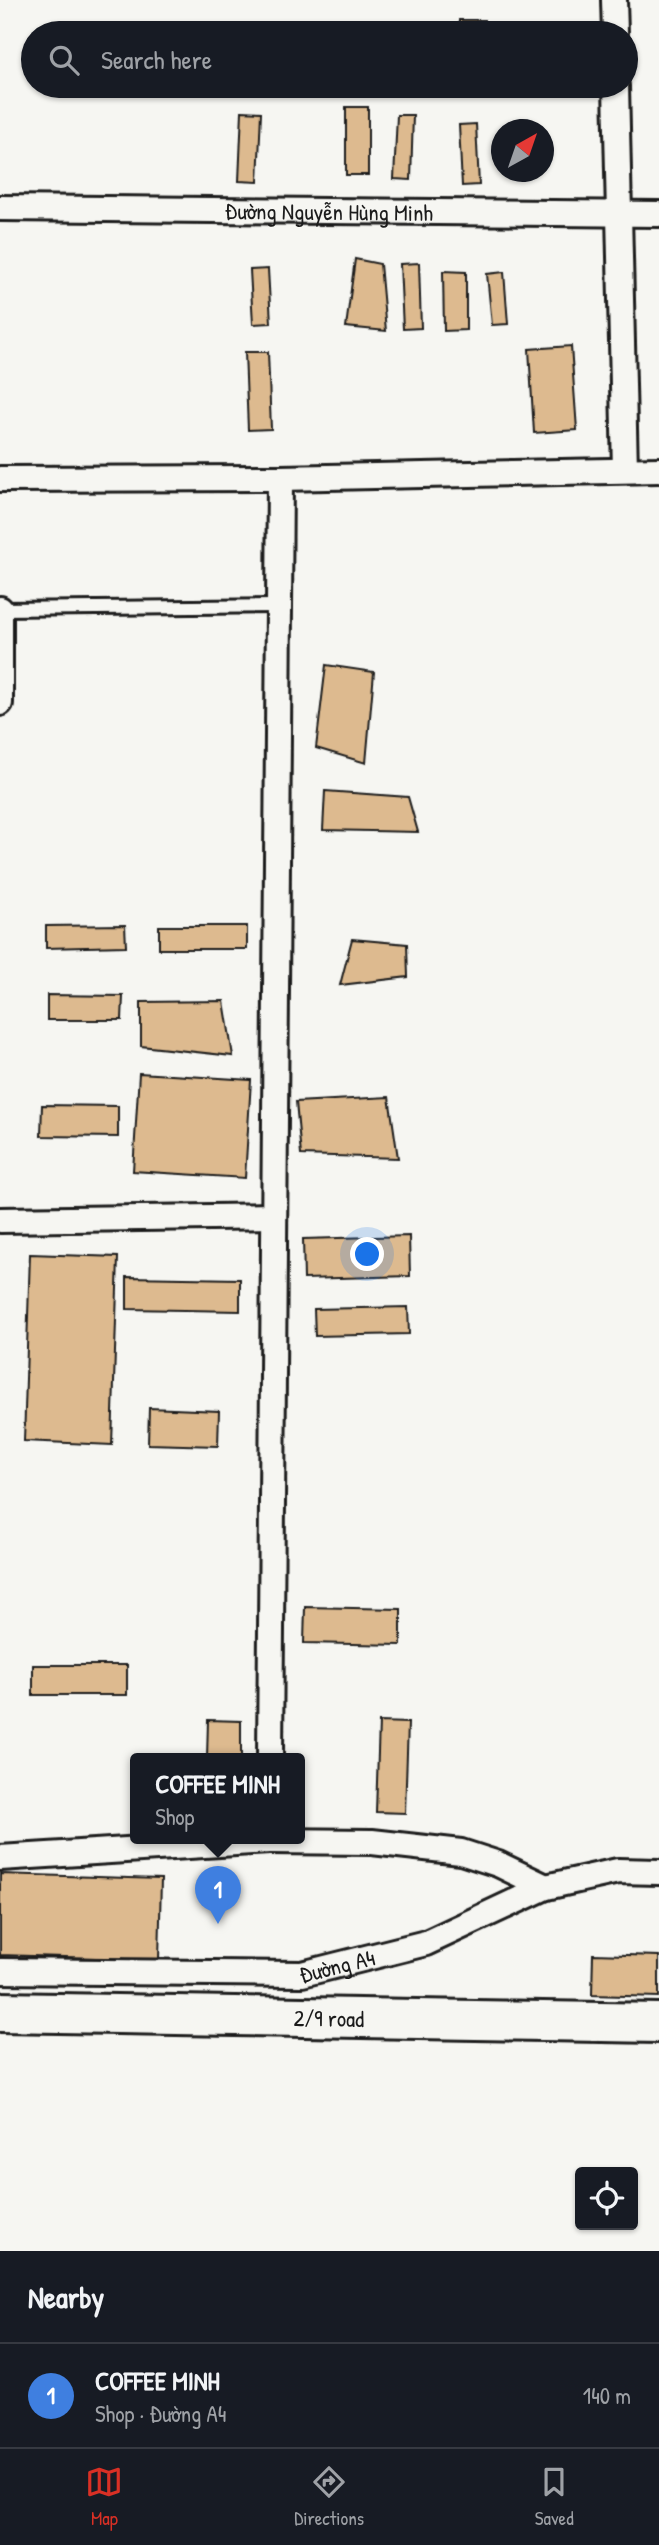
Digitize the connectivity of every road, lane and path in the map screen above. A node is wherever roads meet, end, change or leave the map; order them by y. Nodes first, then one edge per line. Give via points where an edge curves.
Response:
1 (614, 0) edge
2 (615, 21) edge
3 (616, 98) edge
4 (0, 208) edge
5 (619, 214) junction
6 (659, 214) edge
7 (625, 470) junction
8 (659, 470) edge
9 (279, 478) junction
10 (0, 479) edge
11 (278, 606) junction
12 (0, 609) edge
13 (0, 703) edge
14 (274, 1216) junction
15 (0, 1220) edge
16 (270, 1753) edge
17 (305, 1841) edge
18 (209, 1844) edge
19 (0, 1858) edge
20 (659, 1872) edge
21 (546, 1887) junction
22 (0, 1971) edge
23 (0, 2012) edge
24 (659, 2023) edge

1 - 2 street
3 - 5 street
4 - 5 street, Đường Nguyễn Hùng Minh
5 - 6 street, Đường Nguyễn Hùng Minh
5 - 7 street
7 - 8 street
7 - 9 street
9 - 10 street
9 - 11 street
11 - 12 lane
11 - 14 street
12 - 13 street
14 - 15 street
14 - 16 street
17 - 21 street via 372,1842 461,1852
18 - 19 street
20 - 21 street, Đường A4 via 618,1871
21 - 22 street, Đường A4 via 426,1942 302,1974
23 - 24 highway, 2/9 road

